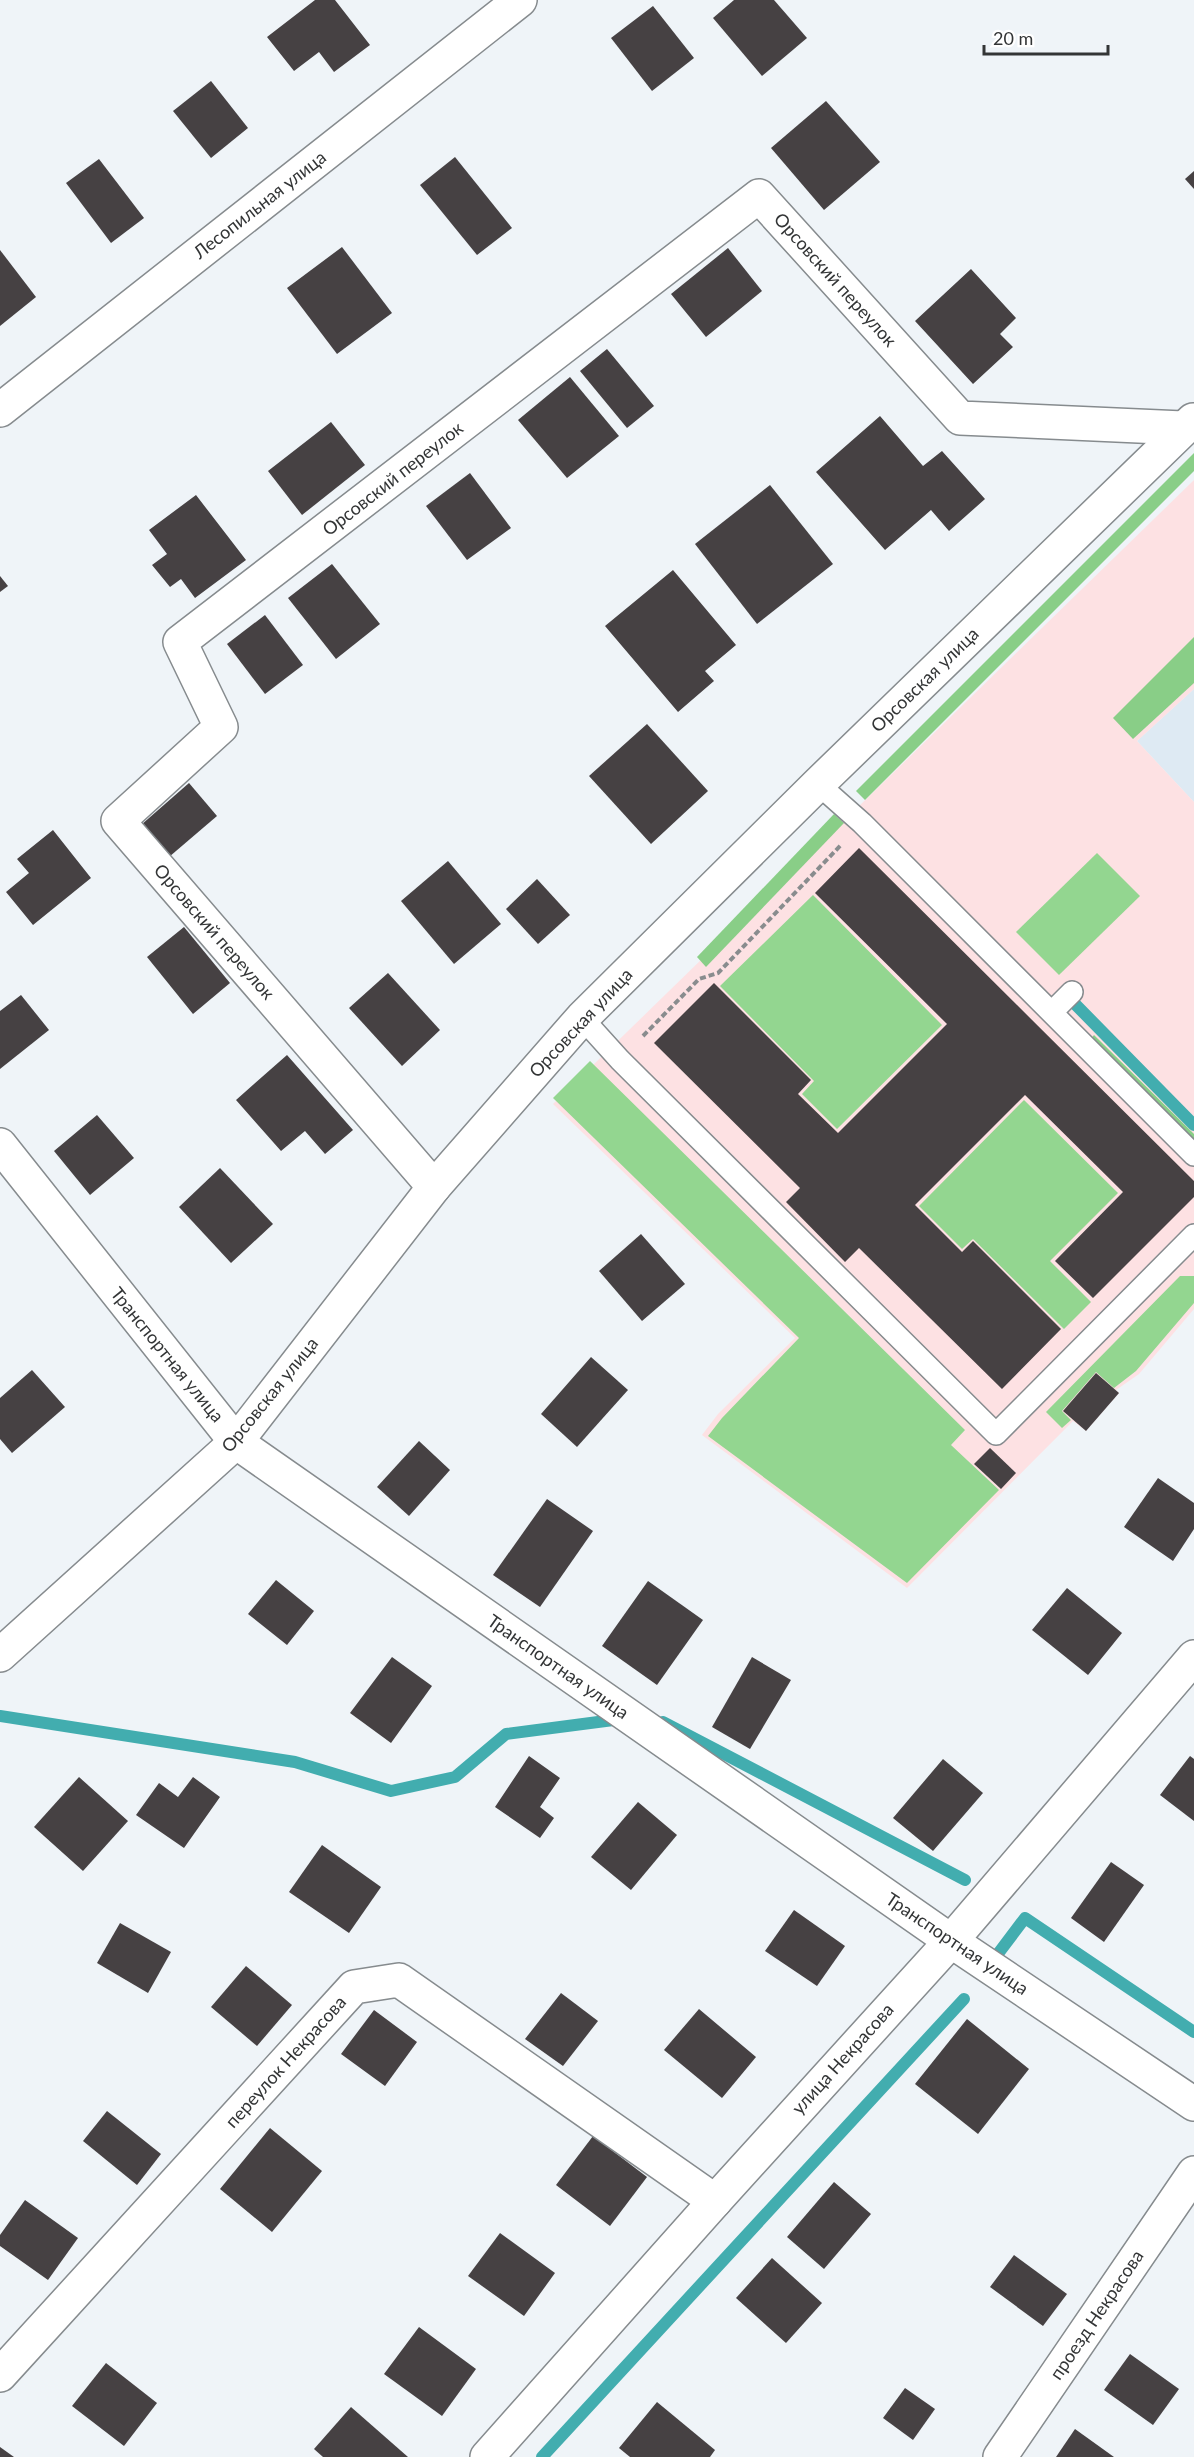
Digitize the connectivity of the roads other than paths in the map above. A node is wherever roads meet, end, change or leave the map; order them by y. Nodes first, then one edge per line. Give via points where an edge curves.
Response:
1 (520, 0) edge
2 (0, 410) edge
3 (1188, 423) edge
4 (818, 784) junction
5 (1072, 992) dead end
6 (1052, 1012) junction
7 (582, 1018) junction
8 (0, 1145) edge
9 (1194, 1155) edge
10 (434, 1187) junction
11 (1194, 1235) edge
12 (236, 1442) junction
13 (0, 1655) edge
14 (1194, 1657) edge
15 (951, 1941) junction
16 (1194, 2104) edge
17 (1194, 2173) edge
18 (714, 2201) junction
19 (0, 2375) edge
20 (487, 2457) edge
21 (1000, 2457) edge

1 - 2 street, Лесопильная улица
3 - 4 street, Орсовская улица
3 - 10 street, Орсовский переулок via 960,418 759,196 180,642 221,727 118,821
4 - 6 lane
4 - 7 street, Орсовская улица
5 - 6 lane
6 - 9 lane
7 - 10 street, Орсовская улица
7 - 11 lane via 996,1434
8 - 12 street, Транспортная улица
10 - 12 street, Орсовская улица
12 - 13 street, Орсовская улица
12 - 15 street, Транспортная улица
14 - 15 street, улица Некрасова
15 - 16 street, Транспортная улица
15 - 18 street, улица Некрасова
17 - 21 street, проезд Некрасова
18 - 19 street, переулок Некрасова via 399,1980 354,1987
18 - 20 street, улица Некрасова

